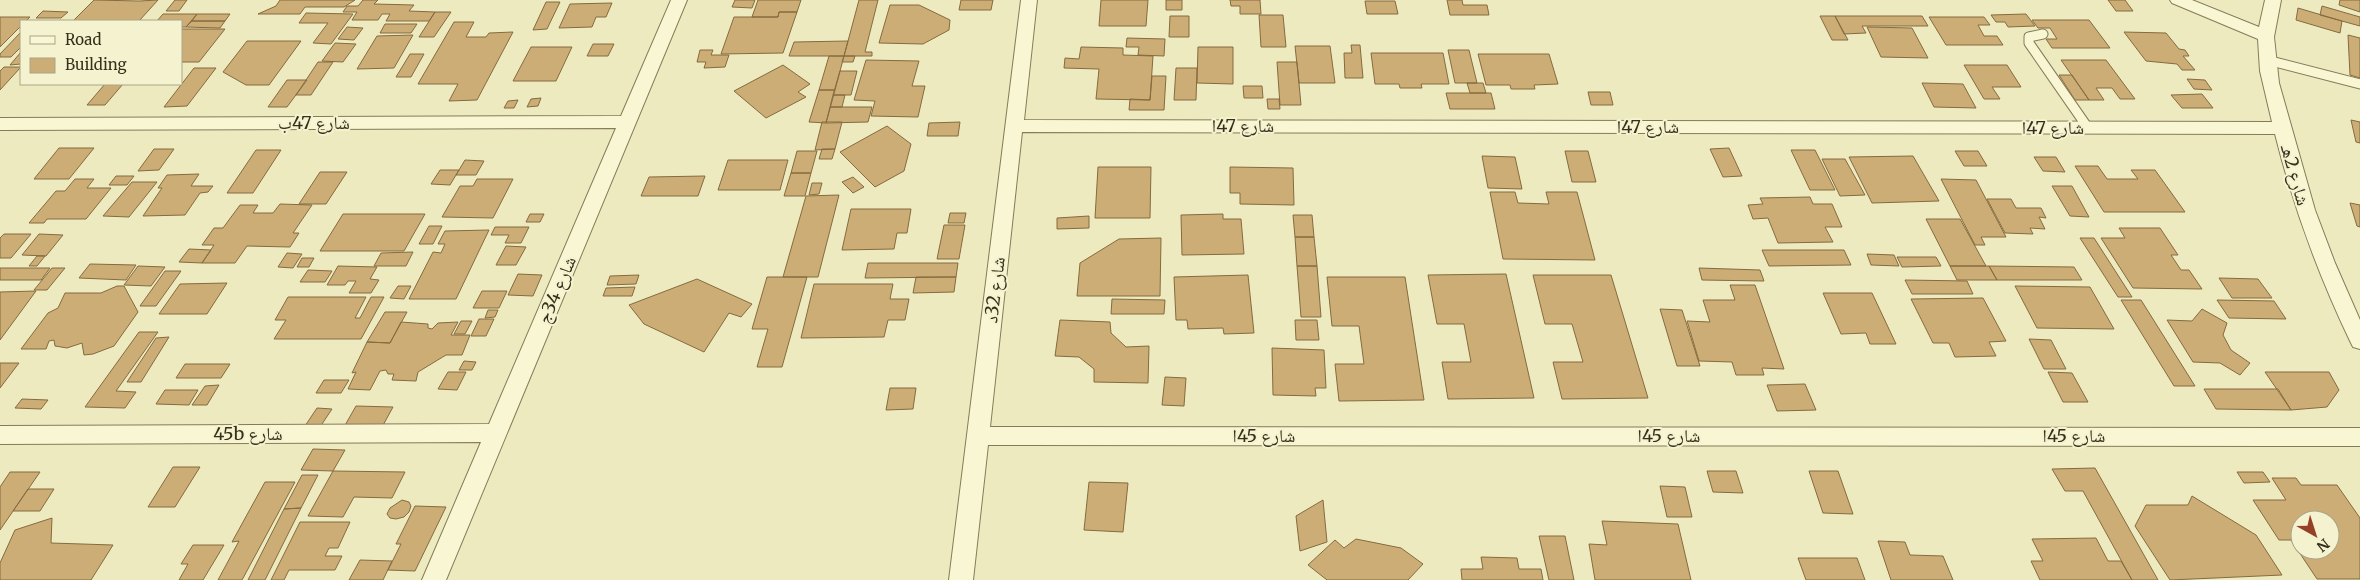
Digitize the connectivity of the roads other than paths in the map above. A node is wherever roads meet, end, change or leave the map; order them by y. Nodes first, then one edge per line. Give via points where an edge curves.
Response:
1 (679, 0) edge
2 (1029, 0) edge
3 (2178, 0) edge
4 (2273, 0) edge
5 (2043, 34) dead end
6 (2266, 36) junction
7 (2267, 60) junction
8 (2360, 84) edge
9 (628, 122) junction
10 (0, 124) edge
11 (1013, 126) junction
12 (2088, 128) junction
13 (2282, 128) junction
14 (2360, 341) edge
15 (496, 433) junction
16 (0, 435) edge
17 (978, 436) junction
18 (2360, 436) edge
19 (434, 580) edge
20 (961, 580) edge

1 - 9 street, شارع 34ج
2 - 11 street, شارع 32د
3 - 6 street
4 - 6 street, شارع 2هـ
5 - 12 lane via 2029,37 2029,43
6 - 7 street, شارع 2هـ
7 - 8 lane
7 - 13 street, شارع 2هـ
9 - 10 street, شارع 47ب
9 - 15 street, شارع 34ج
11 - 12 street, شارع 47ا
11 - 17 street, شارع 32د
12 - 13 street, شارع 47ا
13 - 14 street, شارع 2هـ via 2306,215 2324,264
15 - 16 street, 45b شارع
15 - 19 street, شارع 34ج
17 - 18 street, شارع 45ا
17 - 20 street, شارع 32د

